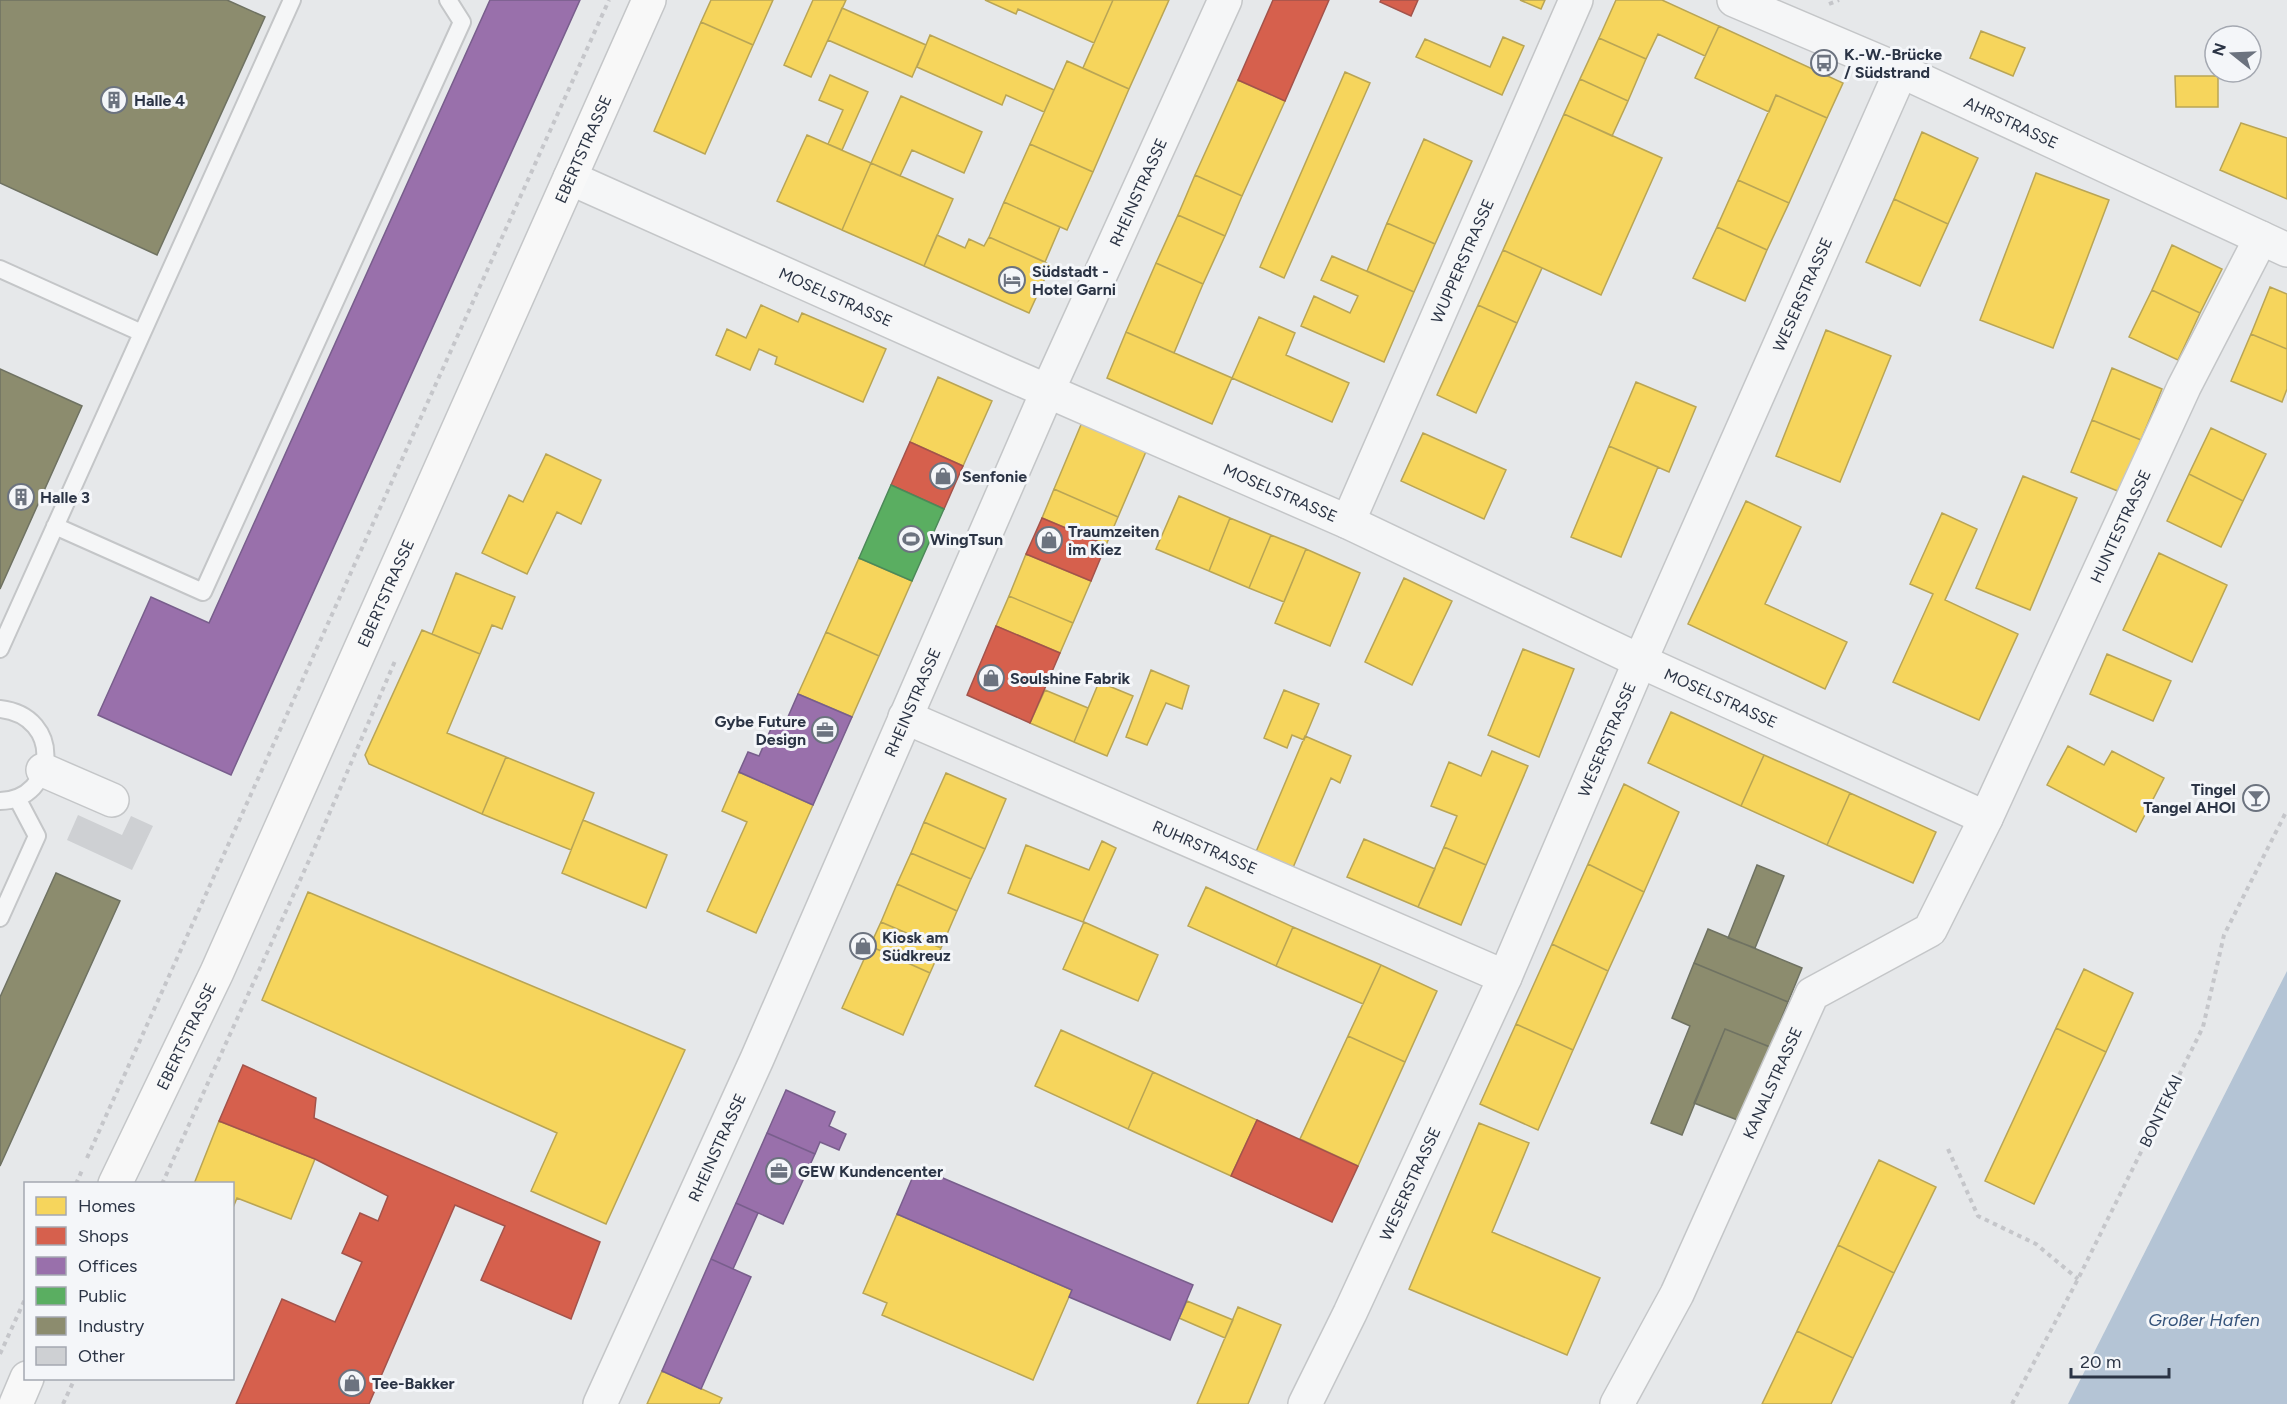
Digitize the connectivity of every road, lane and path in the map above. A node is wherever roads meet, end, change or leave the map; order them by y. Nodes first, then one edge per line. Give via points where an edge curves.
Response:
1 (292, 0) edge
2 (448, 0) edge
3 (609, 0) edge
4 (649, 0) edge
5 (1225, 0) edge
6 (1576, 0) edge
7 (1734, 0) edge
8 (1901, 71) junction
9 (570, 178) junction
10 (2274, 244) edge
11 (0, 269) edge
12 (142, 333) junction
13 (1048, 390) junction
14 (1348, 522) junction
15 (55, 526) junction
16 (0, 649) edge
17 (1640, 661) junction
18 (0, 709) edge
19 (905, 717) junction
20 (43, 770) junction
21 (17, 798) junction
22 (112, 800) dead end
23 (0, 801) edge
24 (2287, 810) edge
25 (1986, 818) junction
26 (0, 918) edge
27 (1505, 977) junction
28 (1948, 1149) dead end
29 (77, 1182) edge
30 (116, 1182) edge
31 (2078, 1279) junction
32 (24, 1300) edge
33 (0, 1354) edge
34 (26, 1380) edge
35 (74, 1380) edge
36 (16, 1404) edge
37 (63, 1404) edge
38 (600, 1404) edge
39 (1305, 1404) edge
40 (1617, 1404) edge
41 (2012, 1404) edge

1 - 12 lane
2 - 15 lane via 462,22 203,592
3 - 29 path
4 - 9 street, EBERTSTRASSE
5 - 13 street, RHEINSTRASSE
6 - 14 street, WUPPERSTRASSE
7 - 8 street, AHRSTRASSE
8 - 10 street, AHRSTRASSE
8 - 17 street, WESERSTRASSE
9 - 13 street, MOSELSTRASSE
9 - 30 street, EBERTSTRASSE via 218,972
10 - 25 street, HUNTESTRASSE via 2184,387
11 - 12 lane
12 - 15 lane
13 - 14 street, MOSELSTRASSE
13 - 19 street, RHEINSTRASSE
14 - 17 street, MOSELSTRASSE
15 - 16 lane
17 - 25 street, MOSELSTRASSE
17 - 27 street, WESERSTRASSE
18 - 20 lane via 26,716 37,727 44,740
19 - 27 street, RUHRSTRASSE
19 - 38 street, RHEINSTRASSE via 757,1059
20 - 21 lane via 33,786
20 - 22 street
21 - 23 lane
21 - 26 lane via 37,836
24 - 31 path, BONTEKAI via 2224,935 2203,1027
25 - 40 street, KANALSTRASSE via 1930,930 1812,994 1677,1294
27 - 39 street, WESERSTRASSE
28 - 31 path via 1978,1216 2036,1244
31 - 41 path, BONTEKAI
32 - 33 path
34 - 36 street
35 - 37 path

